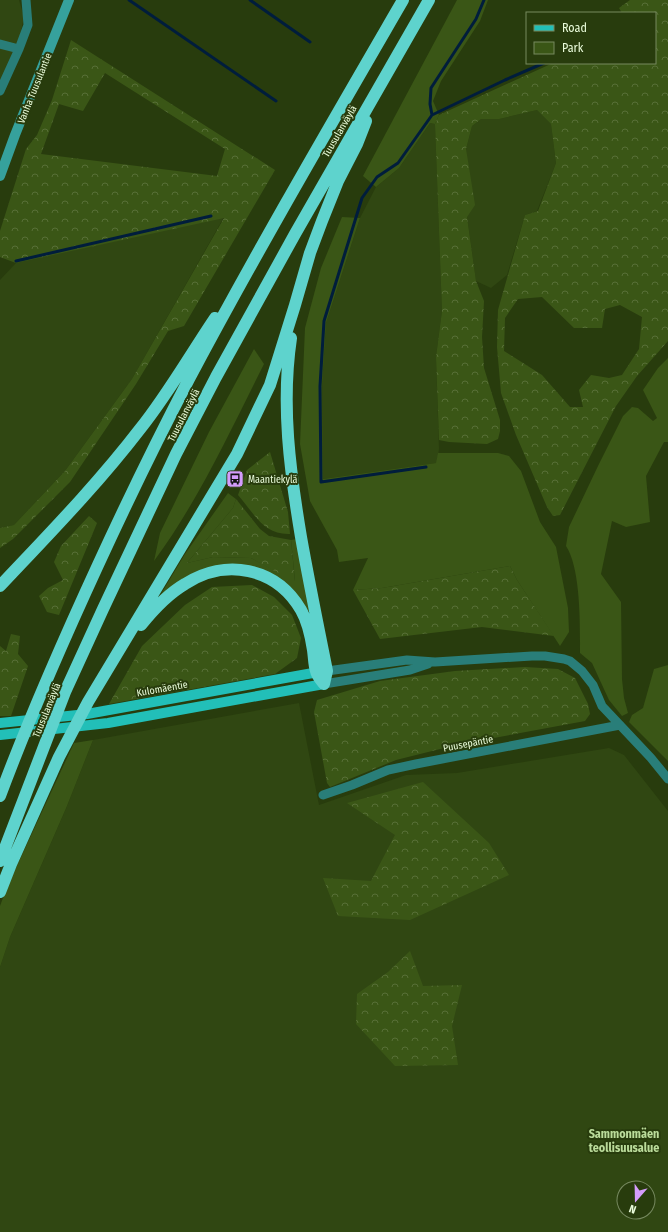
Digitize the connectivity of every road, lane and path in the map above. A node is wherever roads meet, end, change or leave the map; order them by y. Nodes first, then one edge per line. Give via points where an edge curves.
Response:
1 (26, 0) edge
2 (69, 0) edge
3 (403, 0) edge
4 (429, 0) edge
5 (0, 44) edge
6 (19, 49) junction
7 (381, 82) junction
8 (0, 91) edge
9 (0, 176) edge
10 (268, 236) junction
11 (295, 305) junction
12 (0, 586) edge
13 (118, 654) junction
14 (435, 662) junction
15 (322, 671) junction
16 (324, 684) junction
17 (0, 723) edge
18 (620, 725) junction
19 (0, 735) edge
20 (668, 779) edge
21 (323, 795) dead end
22 (0, 796) edge
23 (0, 861) edge
24 (0, 892) edge

1 - 6 street via 28,25
2 - 9 main road, Vanha Tuusulantie
3 - 10 highway, Tuusulanväylä
4 - 7 highway, Tuusulanväylä
5 - 6 street
6 - 8 street
7 - 11 highway via 357,144 322,221
7 - 23 highway, Tuusulanväylä via 231,349 176,454 66,692
10 - 12 highway via 167,393 141,428 85,496
10 - 22 highway, Tuusulanväylä via 189,379 125,507 44,686
11 - 13 highway via 270,385 237,454
11 - 15 highway via 289,348 287,427
13 - 15 highway via 147,618 185,584 220,569 246,570 271,580 293,598 301,609
13 - 24 highway via 88,702 59,757
14 - 15 street via 407,660
14 - 16 street via 410,670
14 - 18 street via 532,656 570,661 588,677 602,706
15 - 16 highway
15 - 17 main road, Kulomäentie via 87,714
16 - 19 main road via 108,724
18 - 20 street
18 - 21 street, Puusepäntie via 388,770

